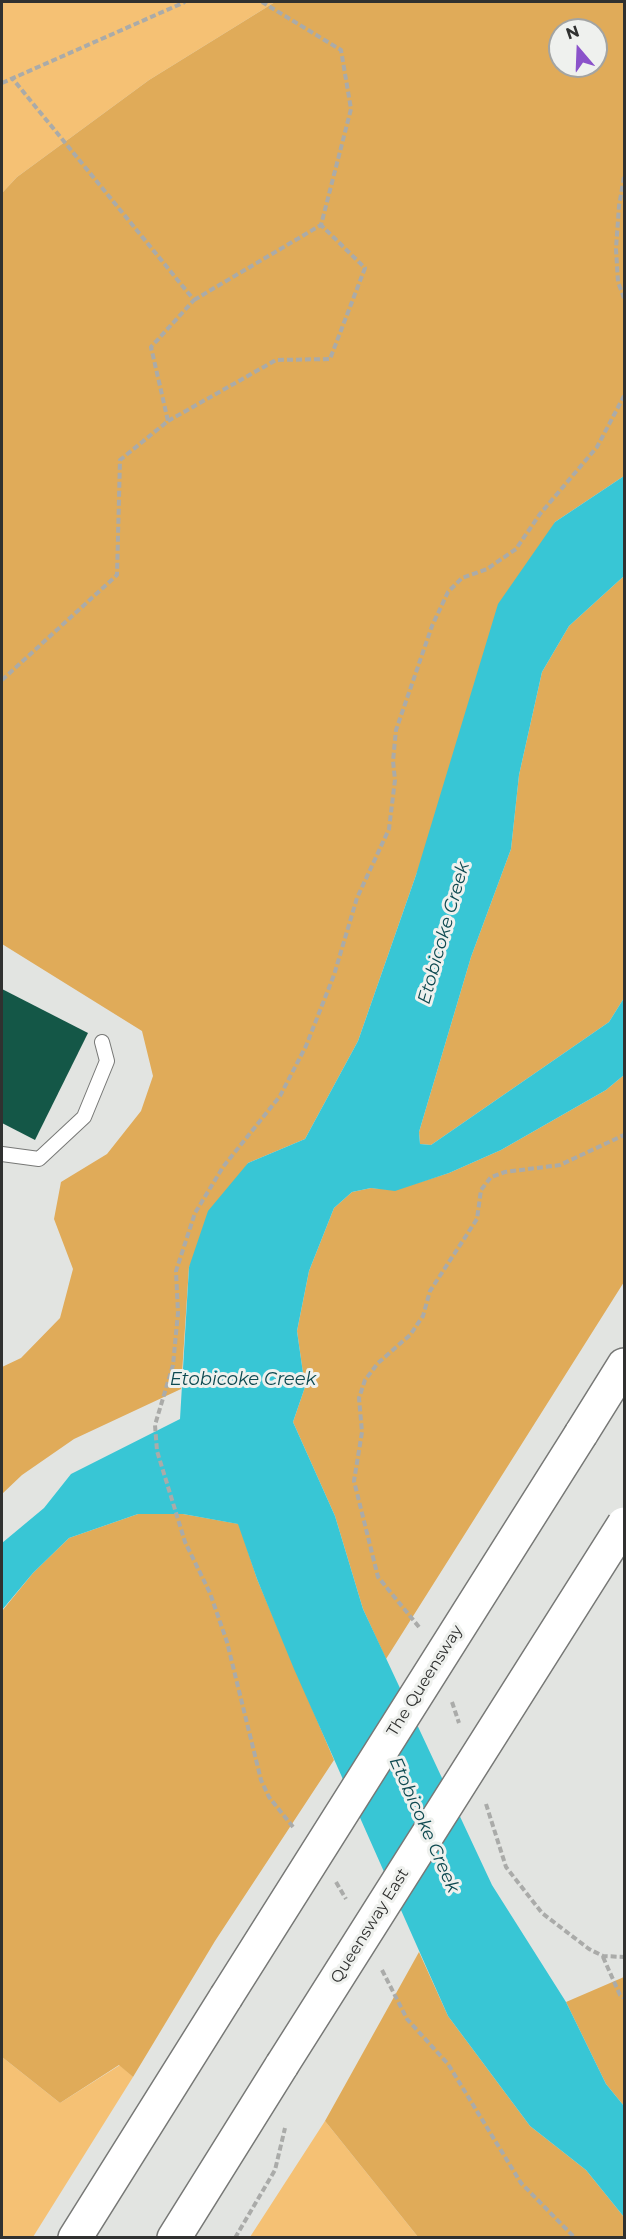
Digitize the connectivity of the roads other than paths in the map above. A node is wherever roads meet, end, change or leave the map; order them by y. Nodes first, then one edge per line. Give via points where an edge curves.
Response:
1 (102, 1042) dead end
2 (2, 1154) edge
3 (624, 1365) edge
4 (624, 1524) edge
5 (75, 2238) edge
6 (174, 2238) edge

1 - 2 lane via 107,1061 84,1117 39,1159
3 - 5 main road, The Queensway, bridge
4 - 6 main road, Queensway East, bridge

